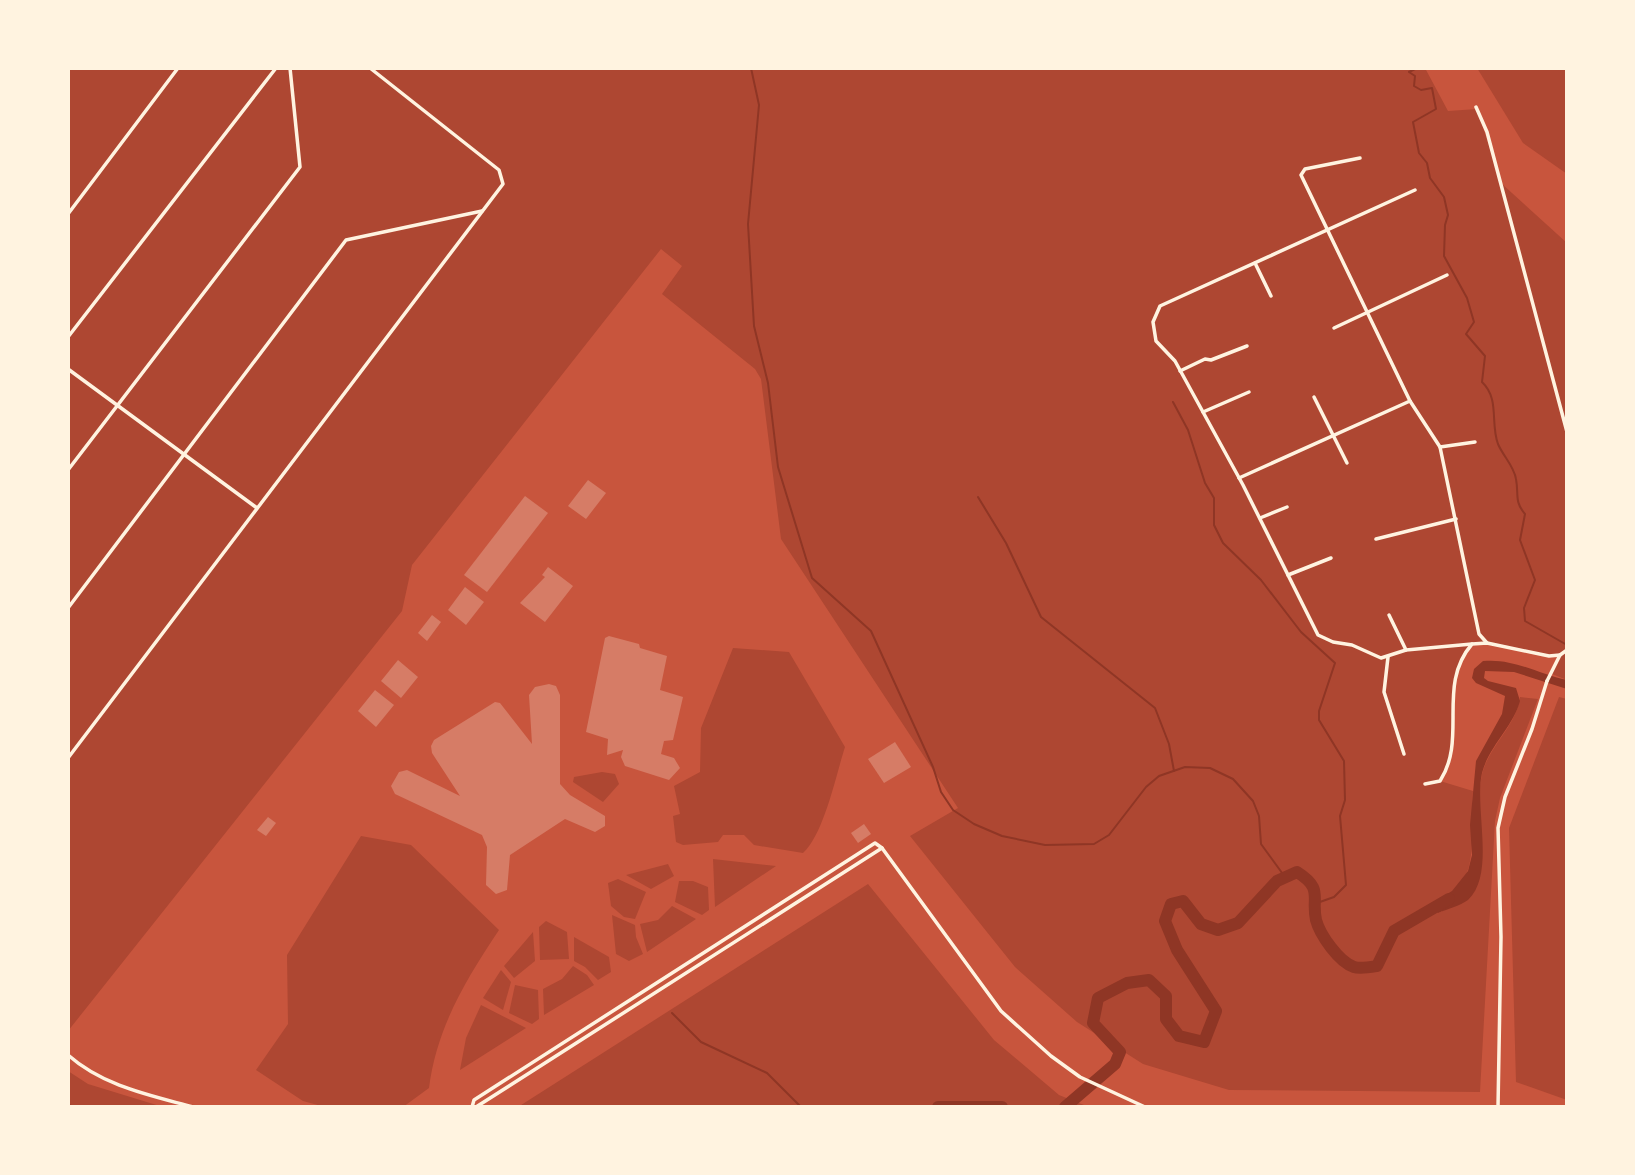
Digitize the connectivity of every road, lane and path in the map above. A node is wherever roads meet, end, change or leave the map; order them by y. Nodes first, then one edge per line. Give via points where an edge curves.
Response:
1 (178, 68) edge
2 (276, 68) edge
3 (290, 68) edge
4 (370, 68) edge
5 (1476, 107) dead end
6 (1360, 158) dead end
7 (1415, 190) dead end
8 (482, 211) junction
9 (68, 214) edge
10 (1327, 231) junction
11 (1255, 264) junction
12 (1447, 275) dead end
13 (1271, 296) dead end
14 (1367, 313) junction
15 (1334, 328) dead end
16 (68, 337) edge
17 (1247, 346) dead end
18 (68, 369) edge
19 (1180, 371) junction
20 (1249, 392) dead end
21 (1314, 397) dead end
22 (1410, 401) junction
23 (118, 406) junction
24 (1203, 412) junction
25 (1567, 432) edge
26 (1333, 436) junction
27 (1475, 442) dead end
28 (1440, 447) junction
29 (184, 455) junction
30 (1347, 463) dead end
31 (68, 470) edge
32 (1239, 478) junction
33 (1287, 506) dead end
34 (257, 508) junction
35 (1259, 518) junction
36 (1456, 519) junction
37 (1376, 538) dead end
38 (1331, 558) dead end
39 (1288, 575) junction
40 (68, 608) edge
41 (1389, 615) dead end
42 (1487, 643) junction
43 (1472, 644) junction
44 (1406, 650) junction
45 (1567, 650) edge
46 (1560, 655) junction
47 (1388, 657) junction
48 (1404, 754) dead end
49 (68, 758) edge
50 (1425, 784) dead end
51 (882, 848) junction
52 (68, 1055) edge
53 (193, 1107) edge
54 (474, 1107) edge
55 (1145, 1107) edge
56 (1500, 1107) edge

1 - 9 street
2 - 16 street
3 - 23 street via 300,167
4 - 8 street via 499,170 503,184
5 - 25 street via 1487,132
6 - 10 street via 1302,171
7 - 10 street
8 - 29 street via 346,240
8 - 34 street
10 - 11 street
10 - 14 street
11 - 13 street
11 - 19 street via 1160,306 1153,322 1156,341
12 - 14 street
14 - 15 street
14 - 22 street
17 - 19 street
18 - 23 street
19 - 24 street
20 - 24 street
21 - 26 street
22 - 26 street
22 - 28 street
23 - 29 street
23 - 31 street
24 - 32 street
26 - 30 street
26 - 32 street
27 - 28 street
28 - 36 street
29 - 34 street
29 - 40 street
32 - 35 street
33 - 35 street
34 - 49 street
35 - 39 street
36 - 37 street
36 - 42 street via 1479,634
38 - 39 street
39 - 47 street via 1318,635
41 - 44 street
42 - 43 street
42 - 46 street
43 - 44 street
43 - 50 street via 1454,674 1450,766 1440,781
44 - 47 street
45 - 46 street
46 - 56 street via 1505,797 1498,828
47 - 48 street via 1384,692
51 - 54 street
51 - 54 street via 875,843 474,1100
51 - 55 street via 1001,1011 1080,1077
52 - 53 street via 104,1080

